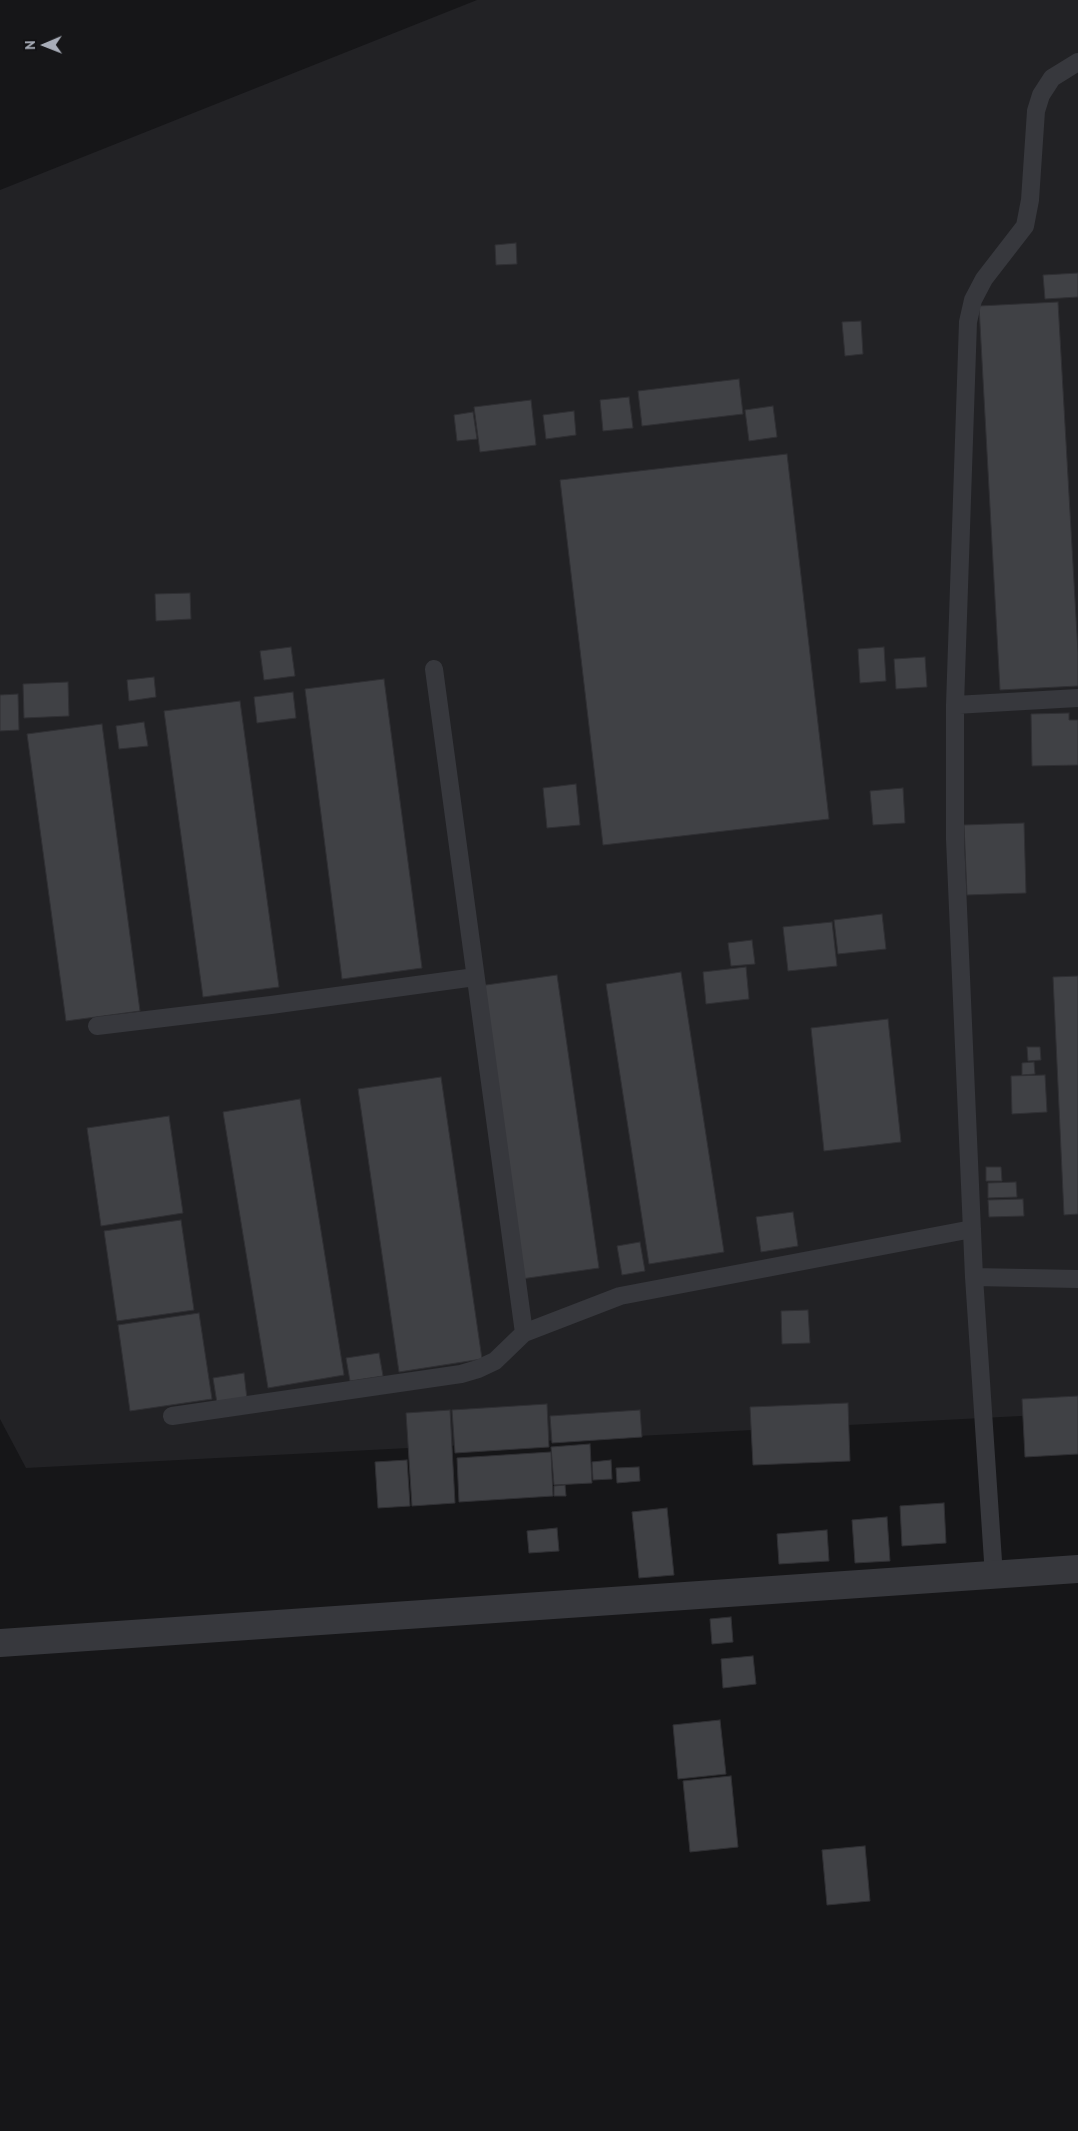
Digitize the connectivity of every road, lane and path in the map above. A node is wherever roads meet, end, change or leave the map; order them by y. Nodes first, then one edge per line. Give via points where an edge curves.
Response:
1 (1078, 62) edge
2 (434, 669) dead end
3 (1078, 698) edge
4 (955, 705) junction
5 (475, 977) junction
6 (97, 1026) dead end
7 (972, 1229) junction
8 (974, 1277) junction
9 (1078, 1279) edge
10 (524, 1333) junction
11 (172, 1416) dead end
12 (1078, 1569) edge
13 (994, 1576) junction
14 (0, 1643) edge

1 - 4 lane via 1052,78 1041,95 1036,111 1030,200 1025,226 984,279 973,300 968,322
2 - 5 lane
3 - 4 lane
4 - 7 lane via 954,839
5 - 6 lane
5 - 10 lane
7 - 8 lane
7 - 10 lane via 620,1296
8 - 9 lane
8 - 13 lane
10 - 11 lane via 495,1361 461,1374
12 - 13 street
13 - 14 street

